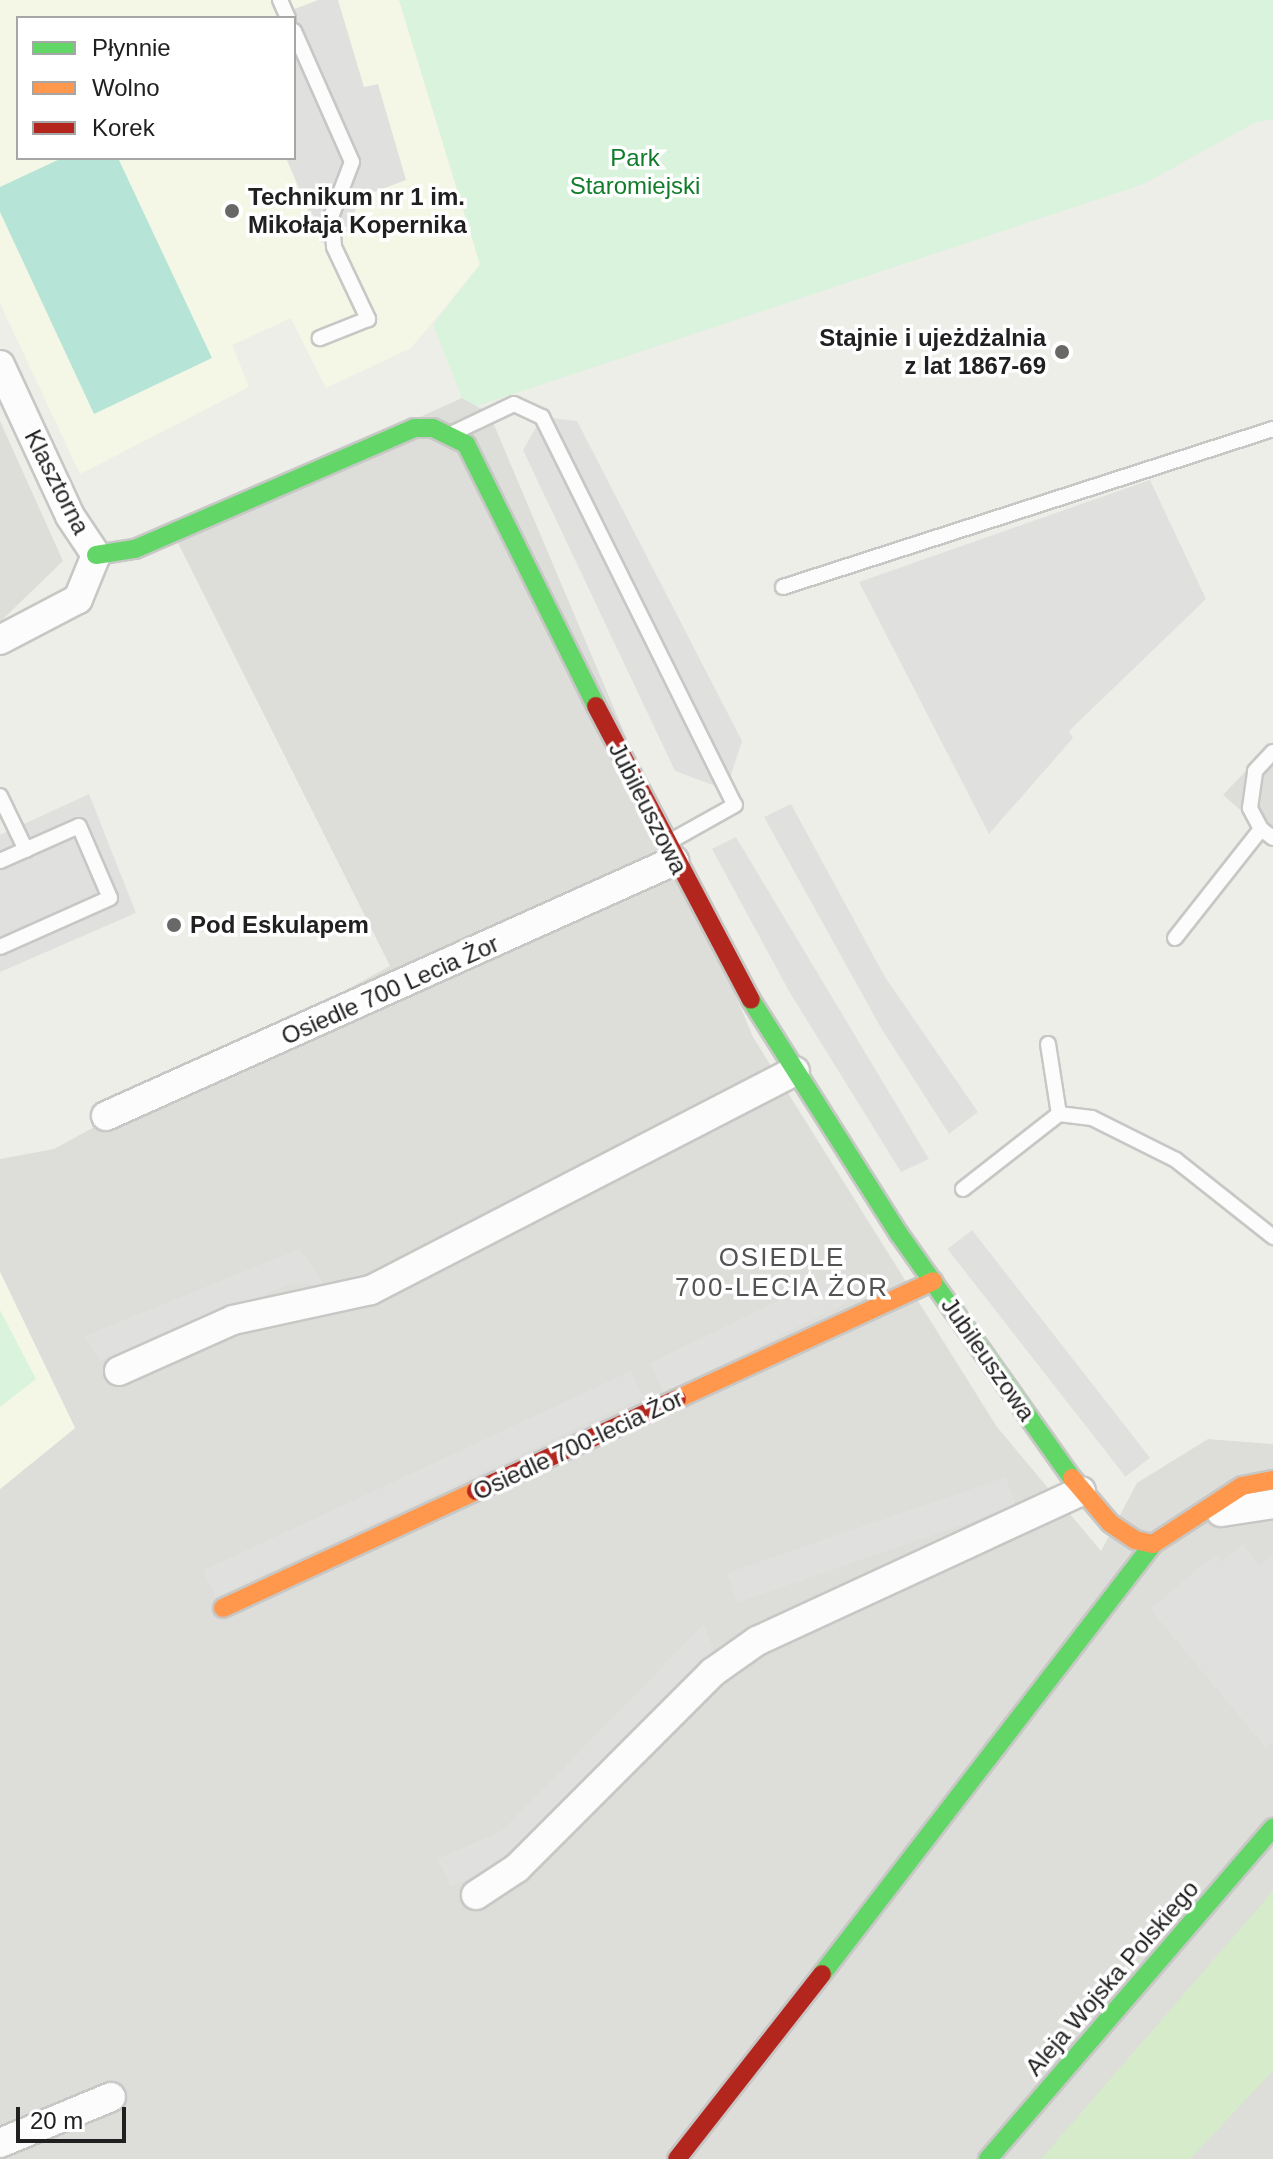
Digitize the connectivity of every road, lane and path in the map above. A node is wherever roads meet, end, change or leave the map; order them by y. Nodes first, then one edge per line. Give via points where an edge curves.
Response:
1 (296, 36) edge
2 (320, 338) dead end
3 (0, 365) edge
4 (1273, 429) edge
5 (451, 434) junction
6 (96, 555) junction
7 (783, 587) dead end
8 (0, 640) edge
9 (1273, 752) edge
10 (0, 796) edge
11 (1267, 834) edge
12 (26, 850) junction
13 (670, 852) junction
14 (0, 861) edge
15 (1175, 938) dead end
16 (0, 947) edge
17 (1048, 1044) dead end
18 (795, 1071) junction
19 (1059, 1114) junction
20 (106, 1116) dead end
21 (963, 1189) dead end
22 (1273, 1237) edge
23 (933, 1281) junction
24 (119, 1371) dead end
25 (1273, 1480) edge
26 (1081, 1491) junction
27 (1273, 1504) edge
28 (1189, 1521) junction
29 (1153, 1544) junction
30 (223, 1608) dead end
31 (1273, 1828) edge
32 (476, 1895) dead end
33 (111, 2097) dead end
34 (0, 2143) edge
35 (677, 2159) edge
36 (988, 2159) edge

1 - 2 lane via 352,162 331,217 334,247 368,319
3 - 6 street, Klasztorna via 70,516
4 - 7 lane
5 - 6 street via 414,428 135,549
5 - 13 street, Jubileuszowa via 475,457
5 - 13 lane via 514,404 542,417 735,805
6 - 8 street via 78,599
9 - 11 lane via 1255,771 1250,808
10 - 12 lane
11 - 15 lane
12 - 14 lane
12 - 16 lane via 79,826 110,898
13 - 18 street, Jubileuszowa
13 - 20 street, Osiedle 700 Lecia Żor
17 - 19 lane
18 - 23 street, Jubileuszowa
18 - 24 street via 371,1290 233,1320
19 - 21 lane
19 - 22 lane via 1092,1118 1176,1160
23 - 26 street, Jubileuszowa
23 - 30 street, Osiedle 700-lecia Żor
25 - 28 street via 1242,1486
26 - 29 street, Jubileuszowa via 1110,1523 1135,1540
26 - 32 street via 757,1641 713,1672 517,1868
27 - 28 street via 1252,1504
28 - 29 street
29 - 35 street
31 - 36 street, Aleja Wojska Polskiego
33 - 34 street

